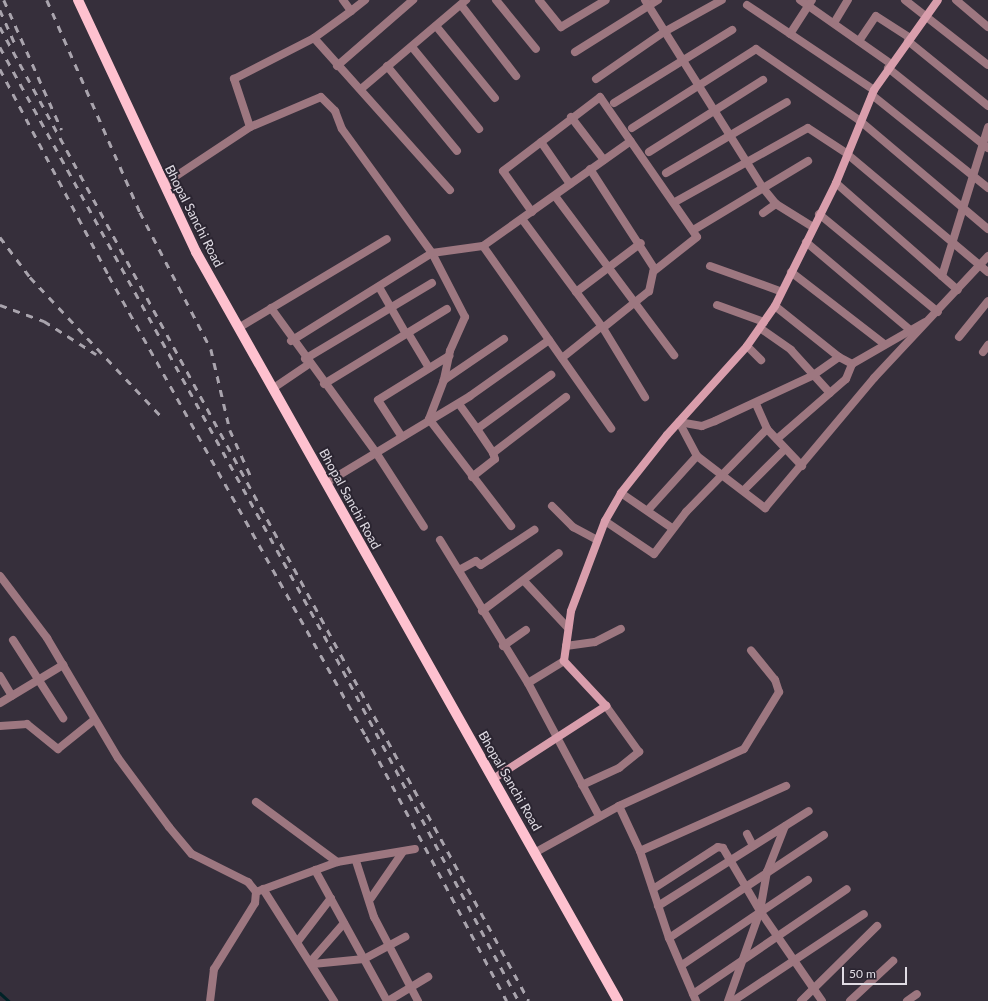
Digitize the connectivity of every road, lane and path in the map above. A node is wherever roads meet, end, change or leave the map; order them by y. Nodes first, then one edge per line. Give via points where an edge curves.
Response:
1 (78, 0) edge
2 (343, 0) edge
3 (365, 0) edge
4 (413, 0) edge
5 (496, 0) edge
6 (550, 0) edge
7 (606, 0) edge
8 (658, 0) edge
9 (722, 0) edge
10 (800, 0) edge
11 (848, 0) edge
12 (905, 0) edge
13 (938, 0) edge
14 (956, 0) edge
15 (463, 2) edge
16 (541, 3) edge
17 (647, 3) edge
18 (810, 3) edge
19 (747, 5) dead end
20 (352, 11) junction
21 (927, 15) junction
22 (834, 24) junction
23 (436, 26) junction
24 (988, 27) edge
25 (732, 30) dead end
26 (664, 32) junction
27 (790, 34) junction
28 (314, 38) junction
29 (909, 39) junction
30 (859, 41) junction
31 (412, 46) junction
32 (536, 49) dead end
33 (575, 52) dead end
34 (682, 58) junction
35 (988, 65) edge
36 (337, 66) junction
37 (387, 66) junction
38 (889, 66) junction
39 (516, 76) dead end
40 (596, 79) dead end
41 (764, 80) dead end
42 (697, 85) junction
43 (361, 89) junction
44 (873, 93) junction
45 (495, 98) dead end
46 (787, 102) dead end
47 (614, 103) dead end
48 (988, 106) edge
49 (713, 111) junction
50 (571, 118) junction
51 (859, 120) junction
52 (250, 127) junction
53 (988, 127) edge
54 (632, 128) dead end
55 (479, 129) dead end
56 (730, 135) junction
57 (631, 141) junction
58 (541, 142) junction
59 (986, 146) edge
60 (457, 152) dead end
61 (649, 152) dead end
62 (846, 153) junction
63 (604, 160) junction
64 (808, 161) dead end
65 (745, 162) junction
66 (590, 168) junction
67 (666, 173) dead end
68 (973, 176) junction
69 (836, 183) junction
70 (164, 184) junction
71 (570, 184) junction
72 (763, 188) junction
73 (988, 188) edge
74 (450, 190) dead end
75 (555, 196) junction
76 (675, 202) junction
77 (776, 204) junction
78 (963, 208) junction
79 (532, 212) junction
80 (763, 213) dead end
81 (819, 214) junction
82 (522, 219) junction
83 (813, 227) junction
84 (695, 229) junction
85 (988, 229) edge
86 (387, 239) dead end
87 (953, 241) junction
88 (806, 242) junction
89 (641, 243) junction
90 (483, 246) junction
91 (432, 253) junction
92 (988, 256) edge
93 (980, 264) junction
94 (710, 266) dead end
95 (608, 267) junction
96 (654, 271) junction
97 (791, 272) junction
98 (988, 272) edge
99 (942, 276) junction
100 (432, 283) dead end
101 (379, 287) junction
102 (958, 290) junction
103 (780, 291) junction
104 (576, 292) junction
105 (988, 301) edge
106 (634, 302) junction
107 (717, 306) dead end
108 (776, 306) junction
109 (271, 308) junction
110 (392, 308) junction
111 (447, 309) dead end
112 (938, 312) junction
113 (930, 320) junction
114 (762, 325) junction
115 (240, 326) junction
116 (602, 327) junction
117 (910, 330) junction
118 (407, 333) junction
119 (959, 337) dead end
120 (504, 340) dead end
121 (549, 340) junction
122 (291, 341) junction
123 (884, 344) junction
124 (747, 346) junction
125 (674, 355) dead end
126 (449, 356) junction
127 (839, 357) junction
128 (562, 358) junction
129 (761, 360) dead end
130 (307, 362) junction
131 (852, 364) junction
132 (429, 368) junction
133 (551, 375) dead end
134 (812, 376) junction
135 (444, 380) junction
136 (324, 384) junction
137 (275, 387) junction
138 (830, 394) junction
139 (566, 397) dead end
140 (645, 397) dead end
141 (459, 404) junction
142 (756, 404) junction
143 (428, 420) junction
144 (679, 422) junction
145 (611, 428) dead end
146 (477, 429) junction
147 (767, 429) junction
148 (402, 437) junction
149 (777, 440) junction
150 (785, 449) junction
151 (375, 451) junction
152 (493, 454) junction
153 (697, 456) junction
154 (802, 466) junction
155 (723, 475) junction
156 (472, 477) junction
157 (326, 484) junction
158 (744, 490) junction
159 (621, 493) junction
160 (552, 506) dead end
161 (648, 510) junction
162 (605, 521) junction
163 (510, 526) dead end
164 (424, 527) dead end
165 (672, 528) junction
166 (534, 530) dead end
167 (440, 540) dead end
168 (597, 540) junction
169 (559, 553) dead end
170 (459, 570) junction
171 (0, 576) edge
172 (526, 582) junction
173 (482, 611) junction
174 (568, 628) junction
175 (621, 629) dead end
176 (526, 630) dead end
177 (13, 640) dead end
178 (503, 646) junction
179 (566, 646) junction
180 (751, 650) dead end
181 (564, 661) junction
182 (63, 665) junction
183 (0, 676) edge
184 (38, 680) junction
185 (528, 684) junction
186 (12, 696) junction
187 (0, 703) edge
188 (606, 706) junction
189 (63, 718) dead end
190 (94, 720) junction
191 (0, 726) edge
192 (559, 738) junction
193 (493, 778) junction
194 (582, 785) junction
195 (786, 786) dead end
196 (256, 802) dead end
197 (618, 806) junction
198 (809, 811) dead end
199 (598, 816) junction
200 (785, 826) junction
201 (747, 834) dead end
202 (824, 835) dead end
203 (752, 844) junction
204 (416, 849) dead end
205 (640, 851) junction
206 (536, 852) junction
207 (402, 853) junction
208 (728, 859) junction
209 (356, 861) junction
210 (337, 862) junction
211 (315, 870) junction
212 (767, 872) junction
213 (808, 880) dead end
214 (747, 888) junction
215 (653, 889) junction
216 (847, 889) dead end
217 (260, 890) junction
218 (331, 898) junction
219 (371, 898) junction
220 (658, 906) junction
221 (760, 912) junction
222 (864, 914) dead end
223 (344, 923) junction
224 (877, 926) dead end
225 (405, 937) dead end
226 (778, 937) junction
227 (669, 938) junction
228 (298, 941) junction
229 (390, 946) junction
230 (743, 958) junction
231 (364, 959) junction
232 (893, 961) dead end
233 (312, 962) junction
234 (795, 962) junction
235 (682, 965) junction
236 (428, 977) dead end
237 (411, 987) junction
238 (814, 989) junction
239 (917, 994) dead end
240 (695, 997) edge
241 (210, 1001) edge
242 (334, 1001) edge
243 (388, 1001) edge
244 (418, 1001) edge
245 (618, 1001) edge
246 (728, 1001) edge
247 (733, 1001) edge
248 (801, 1001) edge
249 (822, 1001) edge
250 (850, 1001) edge
251 (907, 1001) edge

1 - 70 main road, Bhopal Sanchi Road
2 - 20 street
3 - 20 street
4 - 36 street
5 - 32 street
6 - 16 street
7 - 16 street via 561,27
8 - 17 street
9 - 26 street
10 - 18 street
11 - 22 street
12 - 21 street
13 - 21 street
14 - 24 street
15 - 23 street
15 - 39 street
17 - 26 street
17 - 33 street
18 - 22 street
18 - 27 street
19 - 27 street
20 - 28 street
21 - 29 street
21 - 35 street
22 - 30 street
23 - 31 street
23 - 45 street
25 - 34 street
26 - 34 street
26 - 40 street
27 - 44 street
28 - 36 street
28 - 52 street via 234,78
29 - 30 street via 876,16
29 - 38 street
29 - 48 street
30 - 38 street
31 - 37 street
31 - 55 street
34 - 42 street
34 - 47 street
36 - 43 street
37 - 43 street
37 - 60 street
38 - 44 street
38 - 59 street
41 - 49 street
42 - 49 street
42 - 51 street via 756,49
42 - 54 street
43 - 74 street
44 - 51 street
44 - 68 street
46 - 56 street
49 - 56 street
49 - 61 street
50 - 57 street via 600,97
50 - 58 street
50 - 63 street
51 - 62 street
51 - 78 street
52 - 70 street
52 - 91 street via 321,97 335,111 342,129
53 - 59 street
56 - 65 street
56 - 67 street
57 - 63 street
57 - 76 street
58 - 71 street
58 - 79 street via 504,172
59 - 68 street
62 - 65 street via 808,128
62 - 69 street
62 - 87 street
63 - 66 street
64 - 72 street
65 - 72 street
65 - 76 street
66 - 71 street
66 - 89 street
68 - 73 street
68 - 78 street
69 - 81 street
69 - 99 street
70 - 115 main road, Bhopal Sanchi Road via 196,252
71 - 75 street
72 - 77 street
72 - 84 street
75 - 79 street
75 - 95 street
76 - 84 street
77 - 80 street
77 - 83 street
78 - 85 street
78 - 87 street
79 - 82 street
81 - 83 street
81 - 112 street
82 - 90 street
82 - 104 street
83 - 88 street
84 - 96 street via 695,242
86 - 109 street
87 - 93 street
87 - 99 street
88 - 97 street
88 - 117 street
89 - 95 street
89 - 96 street
90 - 91 street
90 - 121 street
91 - 101 street
91 - 126 street via 465,317
92 - 93 street
93 - 98 street
93 - 102 street
94 - 103 street
95 - 104 street
95 - 106 street
96 - 106 street via 649,291
97 - 103 street
97 - 123 street
99 - 102 street
100 - 110 street
101 - 110 street
101 - 122 street
102 - 112 street
103 - 108 street
104 - 116 street
105 - 119 street
106 - 116 street
106 - 125 street
107 - 114 street
108 - 114 street
108 - 127 street
109 - 115 street
109 - 122 street
110 - 118 street
110 - 130 street
111 - 118 street
112 - 113 street
113 - 117 street
113 - 154 street via 874,378
114 - 124 street
114 - 134 street via 791,350
115 - 137 main road, Bhopal Sanchi Road
116 - 128 street
116 - 140 street
117 - 123 street
118 - 132 street
118 - 136 street
120 - 135 street
121 - 128 street
121 - 141 street
122 - 130 street
123 - 131 street
124 - 129 street
124 - 144 street
126 - 132 street
126 - 135 street
127 - 131 street
127 - 134 street
128 - 145 street
130 - 136 street
130 - 137 street
131 - 138 street via 850,374
132 - 148 street via 378,400
133 - 146 street
134 - 138 street
134 - 142 street
135 - 143 street
136 - 151 street
137 - 157 main road, Bhopal Sanchi Road
138 - 149 street
139 - 152 street
141 - 143 street
141 - 146 street
142 - 144 street via 702,426
142 - 147 street
143 - 148 street
143 - 156 street
144 - 153 street
144 - 159 street
146 - 152 street
147 - 149 street
147 - 155 street
148 - 151 street
149 - 150 street
150 - 154 street
150 - 158 street
151 - 157 street
151 - 164 street
152 - 156 street via 495,459
153 - 155 street
153 - 161 street
154 - 158 street via 765,508
155 - 158 street
155 - 165 street
156 - 163 street
157 - 193 main road, Bhopal Sanchi Road
159 - 161 street
159 - 162 street
160 - 168 street via 573,527
161 - 165 street
162 - 165 street via 654,554
162 - 168 street
166 - 170 street via 481,565 476,561
167 - 170 street
168 - 174 street via 571,611
169 - 172 street
170 - 173 street
171 - 182 street via 47,638
172 - 173 street
172 - 174 street
173 - 178 street
174 - 179 street
175 - 179 street via 595,642
176 - 178 street
177 - 184 street
178 - 185 street
179 - 181 street
180 - 197 street via 775,680 779,692 744,750
181 - 185 street
181 - 188 street
182 - 184 street
182 - 190 street
183 - 186 street
184 - 186 street
184 - 189 street
185 - 192 street
186 - 187 street
188 - 192 street
188 - 194 street via 639,752 620,768
190 - 191 street via 58,749 27,724
190 - 217 street via 169,828 192,854
192 - 193 street
192 - 194 street
193 - 206 main road, Bhopal Sanchi Road
194 - 199 street
195 - 205 street
196 - 210 street
197 - 199 street
197 - 205 street
198 - 200 street
199 - 206 street
200 - 203 street
200 - 212 street
201 - 203 street
202 - 212 street
203 - 208 street
204 - 207 street
205 - 215 street
206 - 245 main road, Bhopal Sanchi Road
207 - 209 street
207 - 219 street
208 - 214 street
208 - 215 street via 723,848 718,847
208 - 220 street
209 - 210 street
209 - 219 street
210 - 211 street
211 - 217 street
211 - 218 street
212 - 214 street
212 - 221 street
213 - 221 street
214 - 221 street
214 - 227 street
215 - 220 street
216 - 226 street
217 - 228 street
217 - 241 street via 255,903 214,969
218 - 223 street
218 - 228 street
219 - 229 street via 374,917
220 - 227 street
221 - 226 street
221 - 230 street
221 - 235 street
222 - 234 street
223 - 231 street
223 - 233 street
224 - 238 street
225 - 229 street
226 - 230 street
226 - 234 street
227 - 235 street
228 - 233 street
229 - 231 street
229 - 237 street
230 - 240 street
230 - 246 street
231 - 233 street
231 - 243 street
232 - 250 street
233 - 242 street
234 - 238 street
234 - 247 street
235 - 240 street
236 - 237 street
237 - 243 street
237 - 244 street
238 - 248 street
238 - 249 street
239 - 251 street

